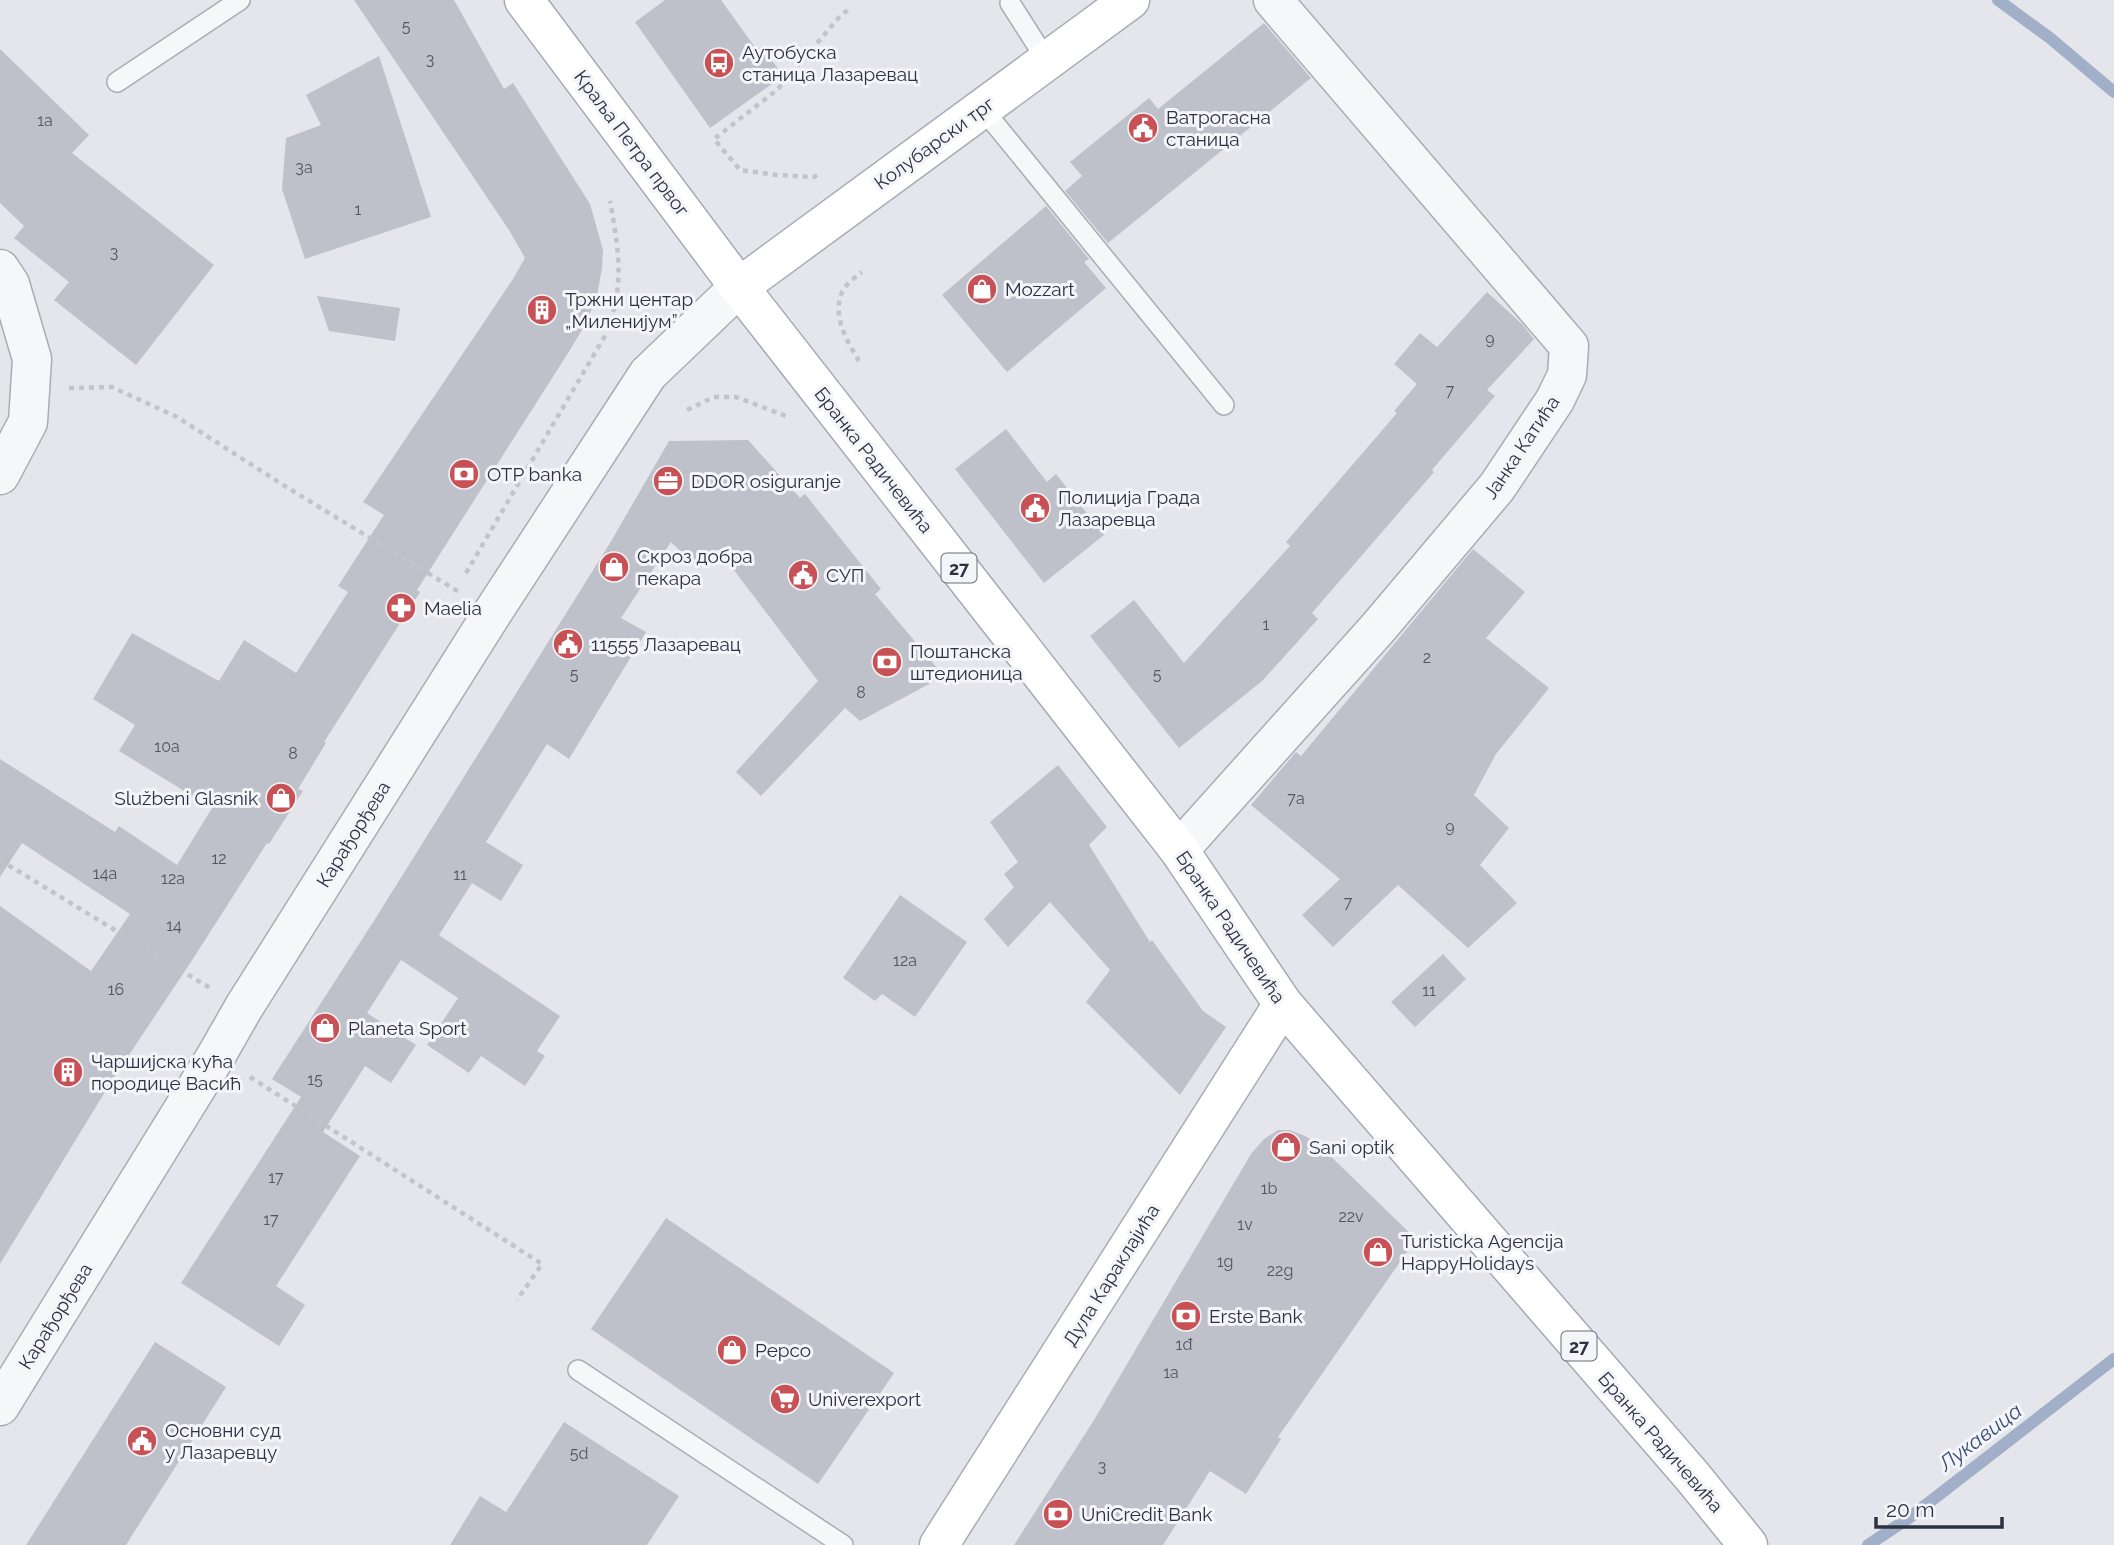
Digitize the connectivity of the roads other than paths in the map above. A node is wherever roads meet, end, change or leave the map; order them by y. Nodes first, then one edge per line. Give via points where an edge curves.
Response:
1 (240, 0) edge
2 (524, 0) edge
3 (1130, 0) edge
4 (1273, 0) edge
5 (1010, 4) dead end
6 (1047, 61) junction
7 (117, 82) dead end
8 (982, 108) junction
9 (0, 269) edge
10 (739, 287) junction
11 (1224, 405) dead end
12 (0, 475) edge
13 (1179, 850) junction
14 (1283, 1004) junction
15 (578, 1370) dead end
16 (0, 1406) edge
17 (842, 1545) edge
18 (939, 1545) edge
19 (1748, 1545) edge

1 - 7 lane
2 - 10 main road, Краља Петра првог / 27
3 - 6 main road, Колубарски трг
4 - 13 street, Јанка Катића via 1569,346 1567,375 1497,487
5 - 6 lane
6 - 8 main road, Колубарски трг
8 - 10 main road, Колубарски трг
8 - 11 lane
9 - 12 street via 10,284 32,359 29,422
10 - 13 main road, Бранка Радичевића / 27
10 - 16 street, Карађорђева via 648,374 244,1007
13 - 14 main road, Бранка Радичевића / 27
14 - 18 main road, Дула Караклајића
14 - 19 main road, Бранка Радичевића / 27
15 - 17 lane

